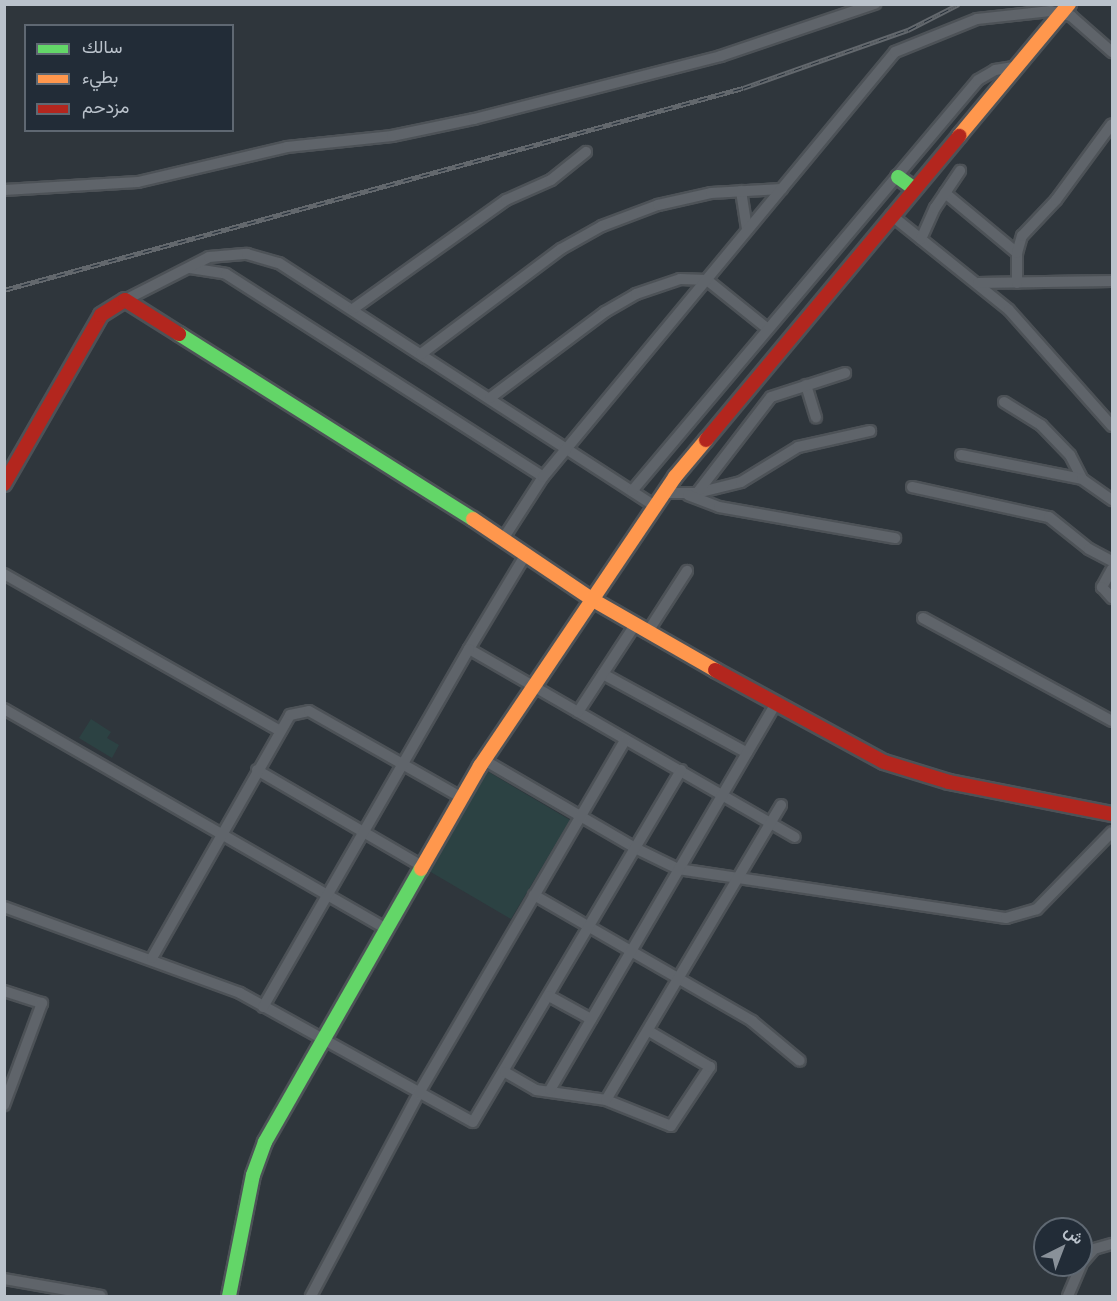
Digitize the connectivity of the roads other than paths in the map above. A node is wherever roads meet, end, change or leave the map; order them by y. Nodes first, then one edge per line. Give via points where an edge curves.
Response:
1 (875, 4) edge
2 (1066, 8) edge
3 (1113, 52) edge
4 (1014, 67) junction
5 (1113, 124) edge
6 (586, 152) dead end
7 (960, 171) dead end
8 (898, 177) junction
9 (913, 188) junction
10 (782, 189) junction
11 (4, 190) edge
12 (741, 191) junction
13 (945, 193) junction
14 (891, 215) junction
15 (747, 230) junction
16 (921, 239) junction
17 (1017, 253) junction
18 (187, 268) junction
19 (706, 280) junction
20 (1113, 281) edge
21 (978, 283) junction
22 (1017, 283) junction
23 (125, 300) junction
24 (353, 309) junction
25 (768, 329) junction
26 (422, 354) junction
27 (845, 373) dead end
28 (806, 385) junction
29 (490, 398) junction
30 (1004, 402) dead end
31 (1108, 415) edge
32 (816, 418) dead end
33 (1113, 426) edge
34 (870, 431) dead end
35 (567, 448) junction
36 (961, 455) dead end
37 (543, 477) junction
38 (1082, 479) junction
39 (4, 484) edge
40 (912, 487) dead end
41 (632, 491) junction
42 (663, 493) junction
43 (693, 494) junction
44 (1113, 500) edge
45 (654, 506) junction
46 (895, 538) dead end
47 (503, 539) junction
48 (526, 554) junction
49 (1113, 561) edge
50 (1113, 569) edge
51 (687, 571) dead end
52 (4, 574) edge
53 (1113, 598) edge
54 (592, 600) junction
55 (923, 618) dead end
56 (634, 625) junction
57 (647, 633) junction
58 (470, 649) junction
59 (603, 674) junction
60 (535, 687) junction
61 (776, 704) junction
62 (4, 709) edge
63 (578, 712) junction
64 (1113, 721) edge
65 (280, 731) junction
66 (625, 740) junction
67 (747, 753) junction
68 (484, 760) junction
69 (405, 765) junction
70 (257, 770) junction
71 (681, 770) junction
72 (723, 794) junction
73 (462, 798) junction
74 (781, 805) dead end
75 (1113, 814) edge
76 (581, 816) junction
77 (771, 822) junction
78 (1113, 832) edge
79 (366, 833) junction
80 (222, 834) junction
81 (795, 837) dead end
82 (635, 848) junction
83 (422, 866) junction
84 (678, 869) junction
85 (737, 879) junction
86 (329, 895) junction
87 (534, 895) junction
88 (4, 908) edge
89 (590, 927) junction
90 (386, 929) junction
91 (630, 953) junction
92 (152, 958) junction
93 (679, 981) junction
94 (4, 991) edge
95 (549, 996) junction
96 (263, 1007) junction
97 (591, 1019) junction
98 (649, 1031) junction
99 (321, 1039) junction
100 (800, 1062) dead end
101 (505, 1072) junction
102 (550, 1090) junction
103 (7, 1093) edge
104 (419, 1093) junction
105 (606, 1100) junction
106 (4, 1105) edge
107 (1113, 1244) edge
108 (1093, 1251) edge
109 (1076, 1277) edge
110 (4, 1279) edge
111 (80, 1294) edge
112 (101, 1296) edge
113 (229, 1296) edge
114 (311, 1296) edge
115 (1068, 1296) edge

1 - 11 street via 721,56 462,122 392,136 287,147 138,182
2 - 3 street
2 - 4 main road
2 - 10 street via 977,19 895,52
4 - 8 street via 995,70 978,80
4 - 9 main road
5 - 17 street via 1056,200 1022,236
6 - 24 street via 551,180 506,200
7 - 13 street
8 - 9 main road
8 - 25 street
9 - 14 main road
10 - 12 street
10 - 15 street
12 - 15 street
12 - 26 street via 711,193 658,205 580,236
13 - 16 street
13 - 17 street
14 - 16 street
14 - 42 main road
15 - 19 street
16 - 21 street
17 - 22 street
18 - 23 street
18 - 24 street via 228,253 263,257
18 - 37 street via 207,268 226,274
19 - 25 street
19 - 29 street via 680,279 636,294 574,333
19 - 35 street
20 - 22 street
21 - 22 street
21 - 31 street via 1032,333
23 - 39 main road via 101,315
23 - 47 main road via 411,477
24 - 26 street
25 - 41 street
26 - 29 street
27 - 28 street
28 - 32 street
28 - 43 street via 781,392 767,401
29 - 35 street
30 - 38 street via 1041,425 1070,455
31 - 33 street
34 - 43 street via 798,447 756,476
35 - 37 street
35 - 41 street
36 - 38 street
37 - 47 street
38 - 44 street
40 - 49 street via 1049,517 1089,549
41 - 45 street
42 - 43 street
42 - 45 main road
43 - 46 street via 719,507
45 - 54 main road
47 - 48 main road
48 - 54 main road
48 - 58 street
50 - 53 street via 1102,587
51 - 57 street
52 - 65 street
54 - 56 main road
54 - 60 main road
55 - 64 street
56 - 57 main road
56 - 59 street
57 - 61 main road
58 - 60 street
58 - 69 street
59 - 63 street
59 - 67 street
60 - 63 street
60 - 68 main road
61 - 67 street
61 - 75 main road via 843,743 905,770
62 - 80 street
63 - 66 street
65 - 69 street via 290,715 309,711
65 - 70 street
66 - 71 street
66 - 76 street
67 - 72 street
68 - 73 main road
68 - 76 street
69 - 73 street
69 - 79 street
70 - 79 street
70 - 80 street
71 - 72 street
71 - 82 street
72 - 77 street
72 - 84 street
73 - 83 main road
74 - 77 street
76 - 82 street
76 - 87 street
77 - 81 street
77 - 85 street
78 - 85 street via 1049,899 1022,916 1006,918
79 - 83 street
79 - 86 street
80 - 86 street
80 - 92 street
82 - 84 street
82 - 89 street
83 - 90 main road
84 - 85 street
84 - 91 street
85 - 93 street
86 - 90 street
86 - 96 street
87 - 89 street
87 - 104 street
88 - 92 street
89 - 91 street
89 - 95 street
90 - 99 main road
91 - 93 street
91 - 97 street
92 - 96 street via 224,986
93 - 98 street
93 - 100 street via 768,1031
94 - 103 street via 42,1003
95 - 97 street
95 - 101 street
96 - 99 street
97 - 102 street
98 - 105 street
98 - 105 street via 710,1067 671,1126
99 - 104 street
99 - 113 main road via 265,1142 253,1175
101 - 102 street via 536,1090
101 - 104 street via 473,1122
102 - 105 street
103 - 106 street
104 - 114 street
107 - 108 street
109 - 115 street
110 - 111 street
111 - 112 street

